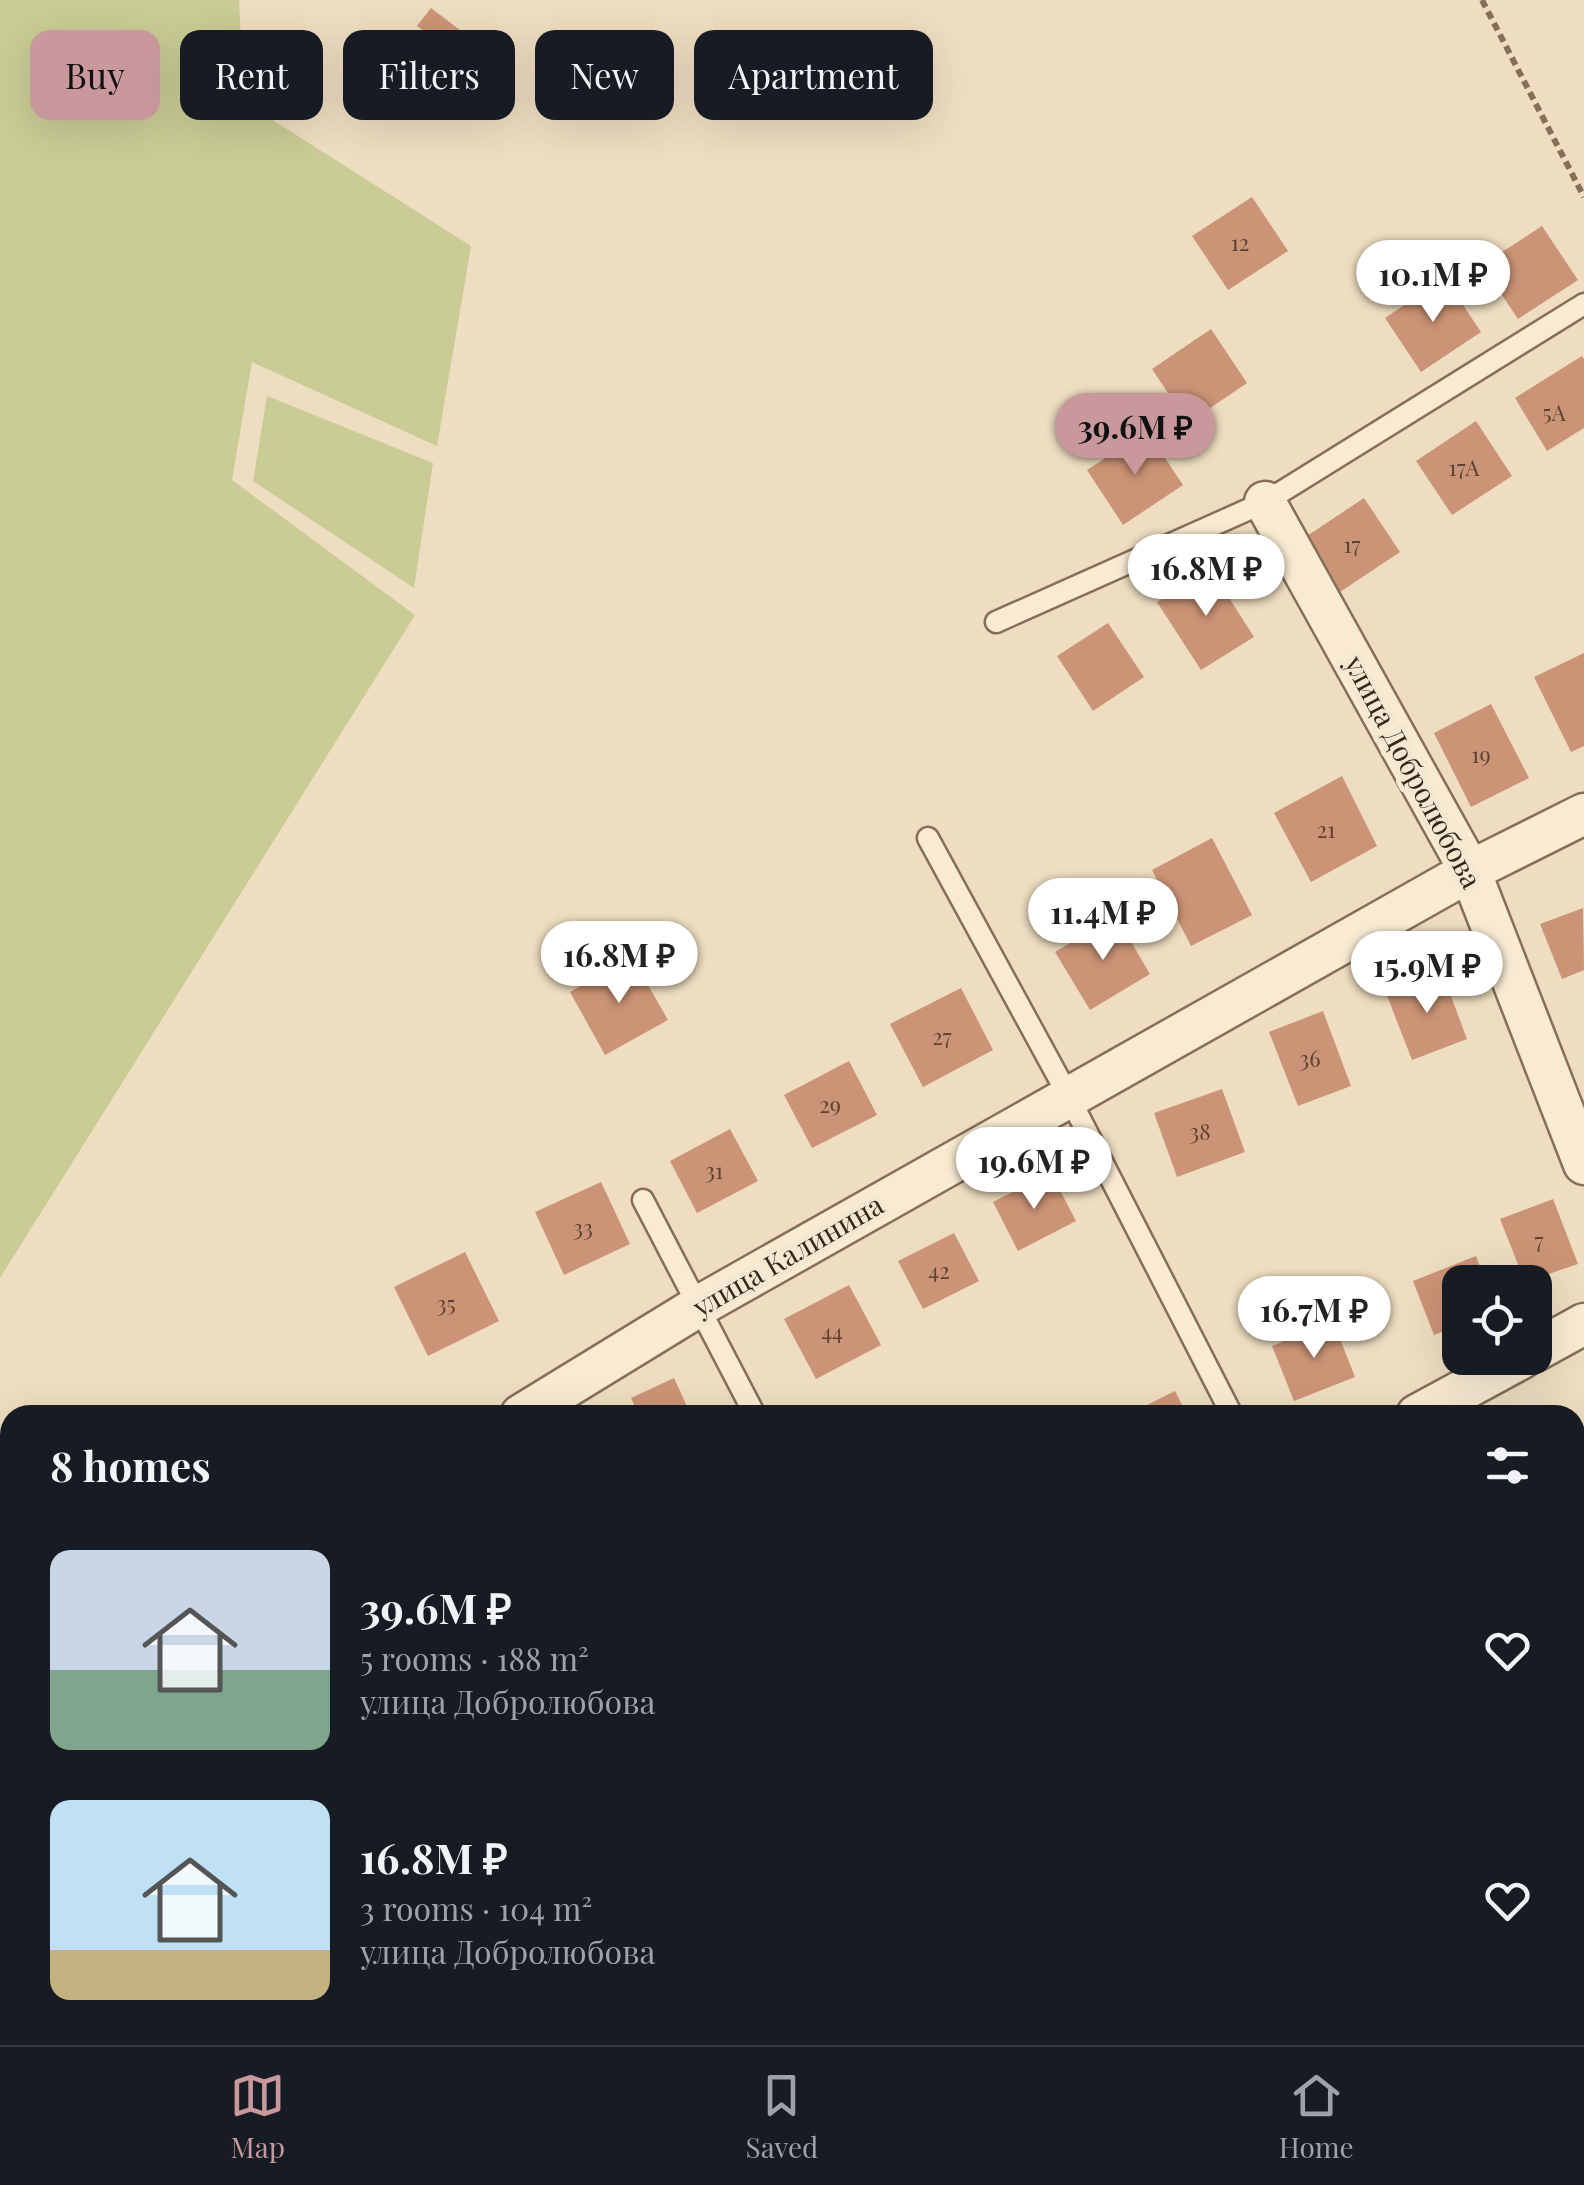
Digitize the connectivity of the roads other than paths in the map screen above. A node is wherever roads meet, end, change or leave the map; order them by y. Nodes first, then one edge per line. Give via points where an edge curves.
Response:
1 (1584, 304) edge
2 (1265, 502) junction
3 (996, 622) dead end
4 (1584, 814) edge
5 (928, 838) dead end
6 (1470, 871) junction
7 (1070, 1097) junction
8 (1584, 1164) edge
9 (643, 1200) dead end
10 (699, 1306) junction
11 (1584, 1324) edge
12 (1552, 1342) edge
13 (1491, 1375) edge
14 (537, 1405) edge
15 (750, 1405) edge
16 (1227, 1405) edge
17 (1435, 1405) edge

1 - 2 lane
2 - 3 lane
2 - 6 street, улица Добролюбова
4 - 6 street, улица Калинина
5 - 7 lane
6 - 7 street, улица Калинина
6 - 8 street, улица Добролюбова
7 - 10 street, улица Калинина
7 - 16 lane
9 - 10 lane
10 - 14 street, улица Калинина
10 - 15 lane
11 - 12 street
13 - 17 street

